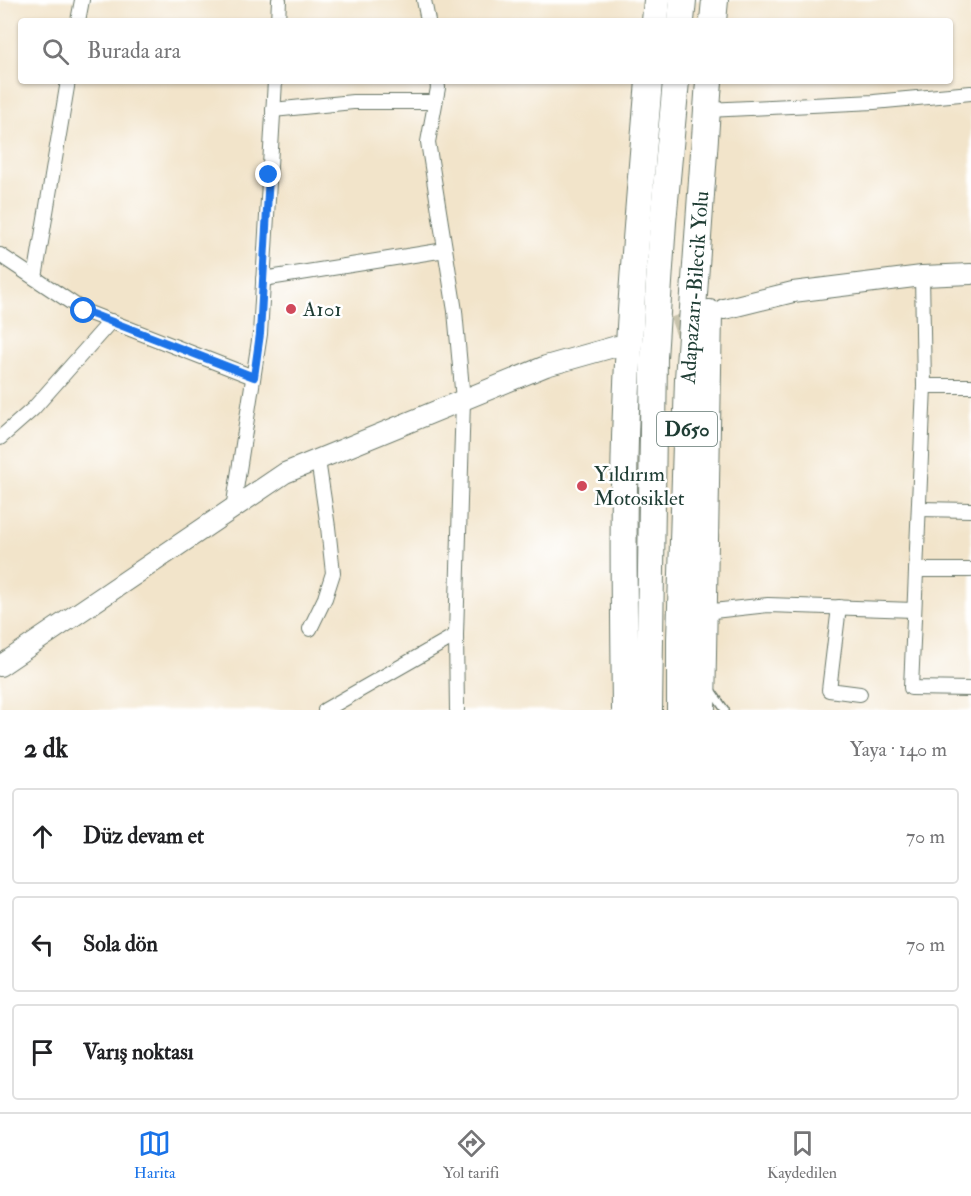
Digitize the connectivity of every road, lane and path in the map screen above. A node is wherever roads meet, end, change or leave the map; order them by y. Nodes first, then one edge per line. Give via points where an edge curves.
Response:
1 (82, 0) edge
2 (279, 0) edge
3 (424, 0) edge
4 (657, 0) edge
5 (683, 0) edge
6 (715, 0) edge
7 (79, 18) edge
8 (278, 18) edge
9 (427, 18) edge
10 (655, 18) edge
11 (681, 18) edge
12 (713, 18) edge
13 (67, 84) edge
14 (274, 84) edge
15 (437, 84) edge
16 (649, 84) edge
17 (676, 84) edge
18 (709, 84) edge
19 (971, 93) edge
20 (435, 102) junction
21 (273, 110) junction
22 (707, 110) junction
23 (704, 148) junction
24 (445, 250) junction
25 (0, 255) edge
26 (971, 274) edge
27 (922, 276) junction
28 (35, 278) junction
29 (263, 279) junction
30 (724, 309) tunnel mouth
31 (111, 321) junction
32 (617, 346) dead end
33 (254, 377) junction
34 (924, 386) junction
35 (971, 386) edge
36 (463, 400) junction
37 (0, 438) edge
38 (318, 460) junction
39 (233, 509) junction
40 (919, 510) junction
41 (971, 510) edge
42 (916, 570) junction
43 (971, 570) edge
44 (839, 607) junction
45 (914, 610) junction
46 (704, 612) junction
47 (310, 629) dead end
48 (456, 635) junction
49 (0, 666) edge
50 (703, 679) junction
51 (971, 689) edge
52 (860, 694) dead end
53 (325, 710) edge
54 (457, 710) edge
55 (625, 710) edge
56 (649, 710) edge
57 (680, 710) edge
58 (702, 710) edge
59 (725, 710) edge

1 - 7 street
2 - 8 street
3 - 9 street
4 - 10 highway
5 - 11 highway
6 - 12 highway
13 - 28 street
14 - 21 street
15 - 20 street
16 - 55 highway via 626,410
17 - 56 highway, Adapazarı-Bilecik Yolu / D650 via 654,358
18 - 22 highway, Adapazarı-Bilecik Yolu / D650
19 - 22 street
20 - 21 street via 353,102
20 - 24 street via 428,142
21 - 29 street
22 - 23 highway, Adapazarı-Bilecik Yolu / D650
23 - 46 highway via 712,218
23 - 57 highway, Adapazarı-Bilecik Yolu / D650 via 688,379
24 - 29 street
24 - 36 street
25 - 28 street
26 - 27 street
27 - 30 street via 793,291
27 - 34 street
28 - 31 street via 84,311
29 - 33 street
31 - 33 street
31 - 37 street via 33,409
32 - 36 street via 546,366
33 - 39 street
34 - 35 street
34 - 40 street
36 - 38 street
36 - 48 street
38 - 39 street via 285,473
38 - 47 street via 333,573
39 - 49 street
40 - 41 street
40 - 42 street
42 - 43 street
42 - 45 street
44 - 45 street
44 - 46 street via 768,605
44 - 52 street via 830,690
45 - 51 street via 911,688
46 - 50 highway
48 - 53 street
48 - 54 street
50 - 58 highway
50 - 59 lane

